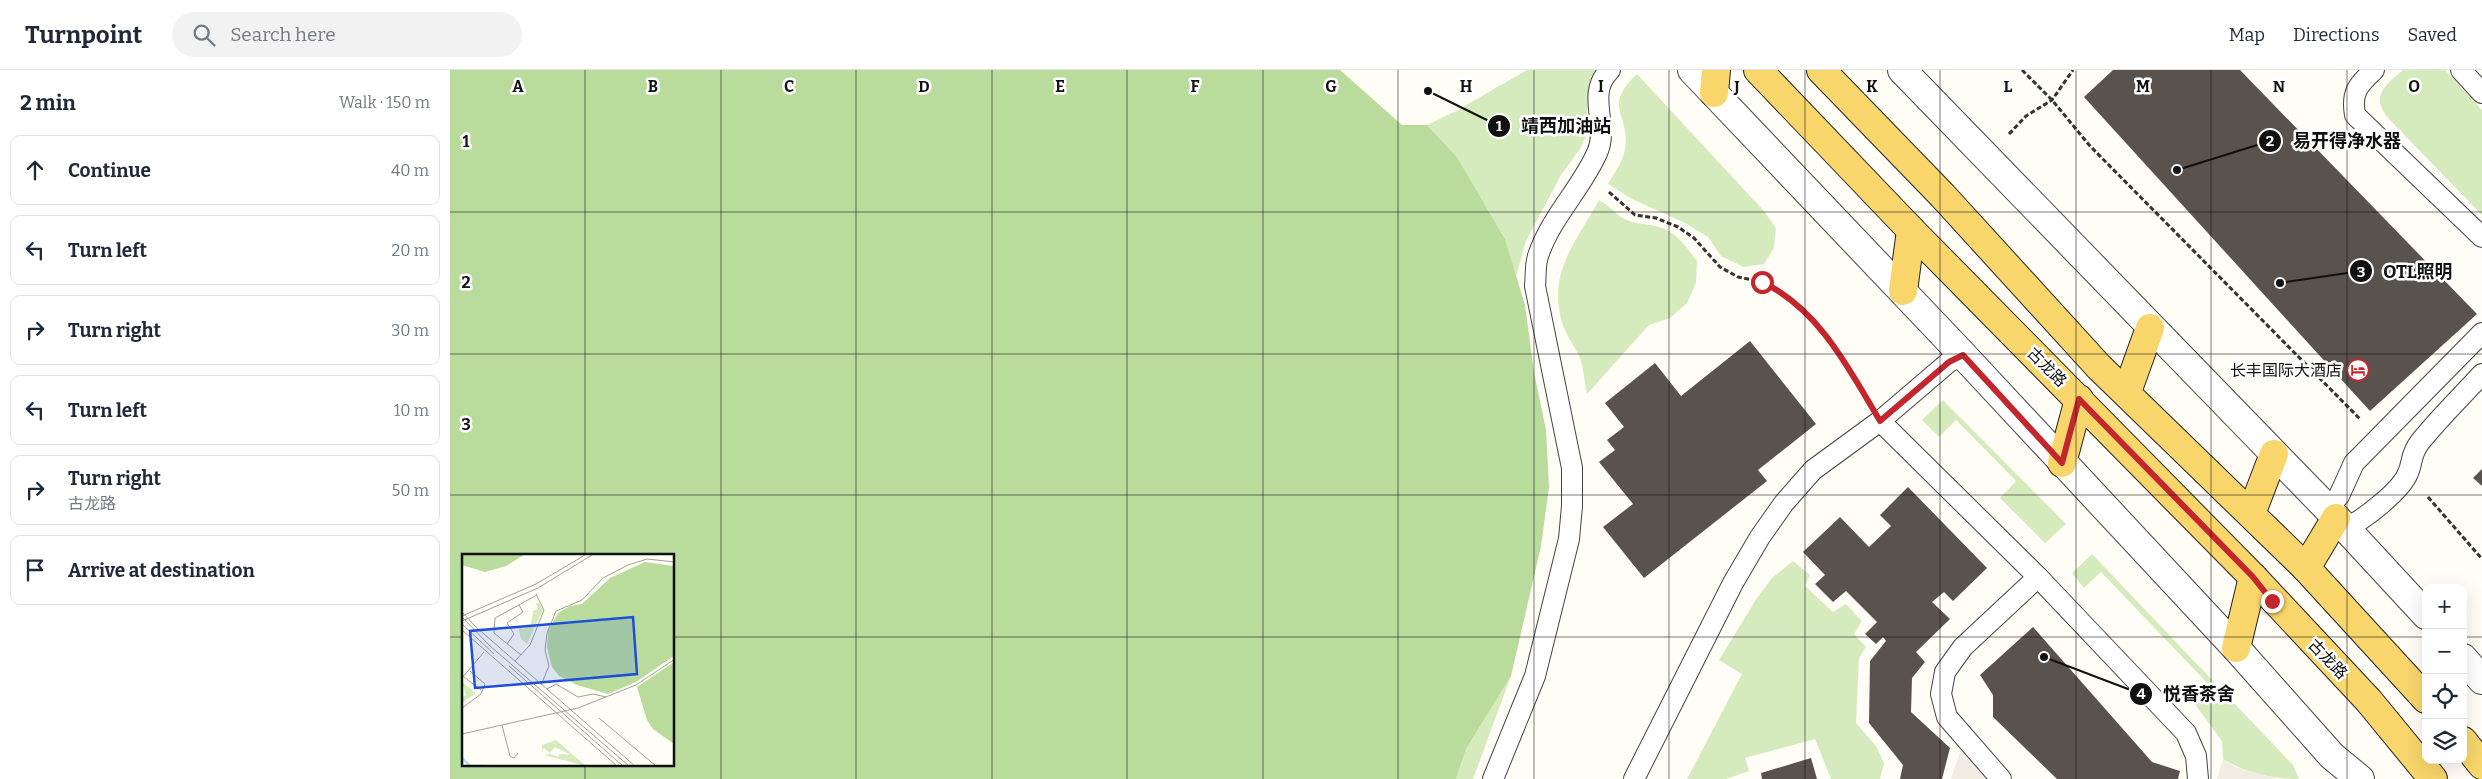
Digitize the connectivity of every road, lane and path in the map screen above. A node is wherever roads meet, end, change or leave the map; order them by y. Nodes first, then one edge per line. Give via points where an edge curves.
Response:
1 (1610, 70) edge
2 (1692, 70) edge
3 (1758, 70) edge
4 (1902, 70) edge
5 (2022, 70) edge
6 (2073, 70) edge
7 (2374, 70) edge
8 (2461, 70) edge
9 (1825, 72) edge
10 (1715, 82) edge
11 (2482, 93) edge
12 (2052, 100) junction
13 (2002, 141) dead end
14 (1585, 173) junction
15 (1910, 230) junction
16 (2482, 237) edge
17 (1903, 291) junction
18 (2150, 328) junction
19 (2482, 333) edge
20 (1963, 355) junction
21 (2482, 374) edge
22 (2127, 392) junction
23 (2079, 399) junction
24 (1880, 421) junction
25 (2377, 437) junction
26 (2274, 454) junction
27 (2062, 463) junction
28 (2408, 474) junction
29 (2251, 514) junction
30 (2336, 518) junction
31 (2482, 558) edge
32 (2306, 568) junction
33 (2038, 577) junction
34 (2253, 577) junction
35 (2422, 612) edge
36 (2236, 648) junction
37 (2467, 663) edge
38 (2482, 680) edge
39 (2422, 695) edge
40 (1493, 779) edge
41 (1634, 779) edge
42 (2001, 779) edge
43 (2198, 779) edge
44 (2360, 779) edge
45 (2432, 779) edge

1 - 14 lane via 1598,91 1597,107 1602,128 1598,152
2 - 10 street
3 - 15 main road, 古龙路
4 - 18 street
5 - 12 path
6 - 12 path
7 - 16 lane via 2360,83 2352,99 2355,115
8 - 11 lane
9 - 22 main road via 2099,367
10 - 17 street
12 - 13 path via 2026,116
12 - 25 path via 2090,146
14 - 24 path via 1635,215 1656,218 1694,238 1720,267 1738,277 1762,282 1782,292 1832,343
14 - 40 lane via 1537,257 1535,286 1572,468 1569,539 1535,676
15 - 17 main road
15 - 23 main road, 古龙路
17 - 20 street
18 - 22 main road
18 - 26 street
19 - 25 lane
20 - 24 lane via 1949,362
20 - 27 street
21 - 28 lane via 2420,442 2411,458
22 - 29 main road
23 - 27 main road
23 - 34 main road, 古龙路
24 - 33 lane
24 - 41 lane via 1813,470 1760,536 1733,582
25 - 30 lane via 2354,463 2339,496
26 - 29 main road
26 - 30 street
27 - 36 street
28 - 30 lane via 2390,496 2362,520
28 - 31 path
29 - 32 main road
30 - 32 main road
30 - 35 street
32 - 39 main road
33 - 42 lane via 1963,647 1945,672 1941,694 1947,717
33 - 43 lane via 2186,734 2196,756
34 - 36 main road
34 - 45 main road, 古龙路 via 2272,601 2369,701
36 - 44 street via 2332,756
37 - 38 street

